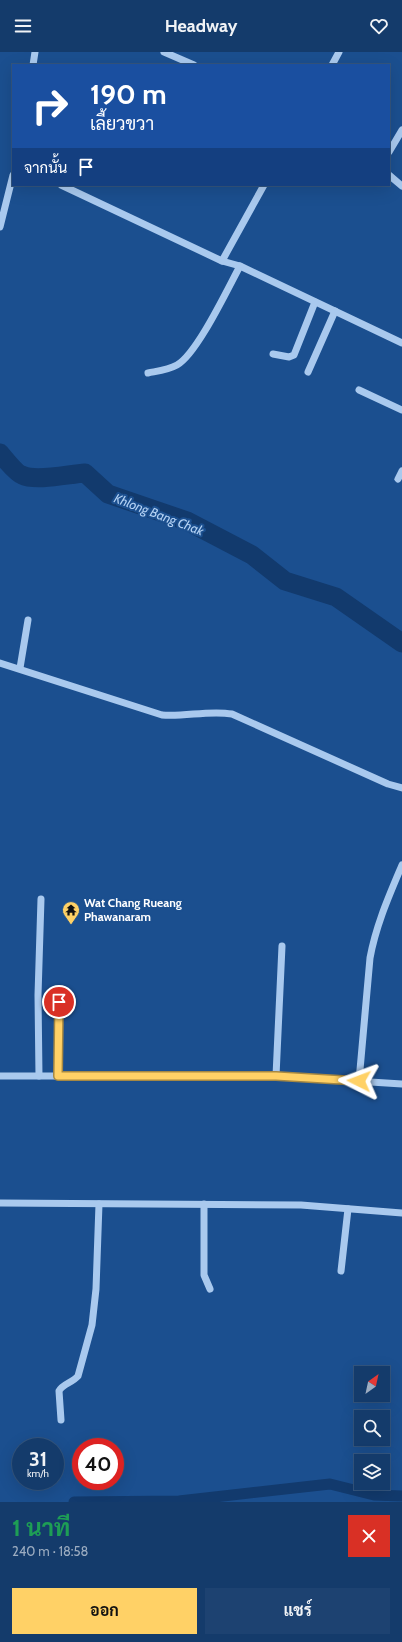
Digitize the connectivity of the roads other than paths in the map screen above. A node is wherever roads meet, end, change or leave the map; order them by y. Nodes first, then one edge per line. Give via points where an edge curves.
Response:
1 (35, 52) edge
2 (164, 52) edge
3 (339, 52) edge
4 (33, 64) edge
5 (192, 64) edge
6 (333, 64) edge
7 (402, 130) edge
8 (390, 150) edge
9 (390, 177) edge
10 (12, 179) edge
11 (63, 186) edge
12 (263, 186) edge
13 (402, 186) edge
14 (0, 227) edge
15 (222, 261) junction
16 (240, 266) junction
17 (315, 302) junction
18 (334, 311) junction
19 (402, 343) edge
20 (273, 354) dead end
21 (308, 372) dead end
22 (148, 373) dead end
23 (359, 390) dead end
24 (402, 410) edge
25 (402, 471) edge
26 (398, 479) dead end
27 (28, 620) dead end
28 (0, 663) edge
29 (20, 668) junction
30 (402, 788) edge
31 (402, 865) edge
32 (40, 899) dead end
33 (282, 946) dead end
34 (59, 1002) dead end
35 (0, 1076) edge
36 (39, 1076) junction
37 (58, 1076) junction
38 (276, 1076) junction
39 (359, 1081) junction
40 (402, 1084) edge
41 (0, 1203) edge
42 (99, 1204) junction
43 (204, 1204) junction
44 (348, 1208) junction
45 (402, 1213) edge
46 (341, 1271) dead end
47 (210, 1289) dead end
48 (61, 1420) dead end

1 - 4 street
2 - 5 street
3 - 6 street
7 - 8 street
9 - 13 street
10 - 14 street
11 - 15 street
12 - 15 street
15 - 16 street
16 - 17 street
16 - 22 street via 208,326 187,357 168,369
17 - 18 street
17 - 20 street via 294,355 289,357
18 - 19 street
18 - 21 street
23 - 24 street
25 - 26 street
27 - 29 street
28 - 29 street
29 - 30 street via 162,715 219,712 232,714
31 - 39 street via 373,941
32 - 36 street
33 - 38 street
34 - 37 street
35 - 36 street
36 - 37 street
37 - 38 street
38 - 39 street
39 - 40 street
41 - 42 street
42 - 43 street
42 - 48 street via 92,1325 78,1376 59,1391
43 - 44 street
43 - 47 street via 204,1275
44 - 45 street
44 - 46 street

